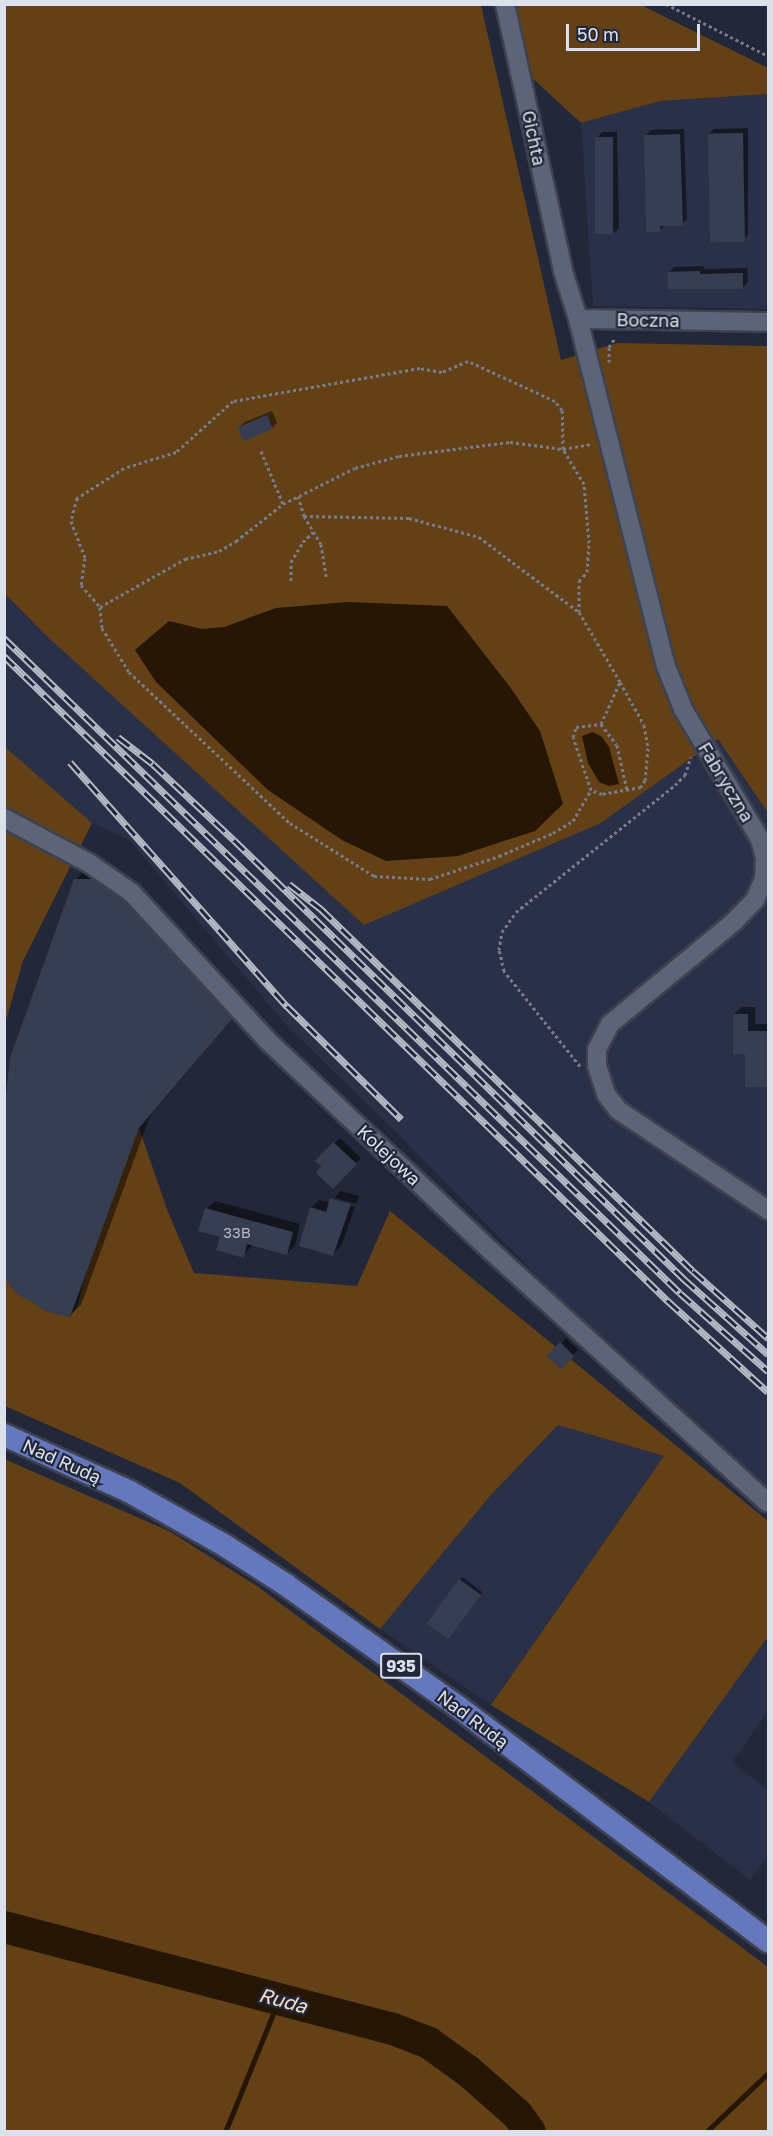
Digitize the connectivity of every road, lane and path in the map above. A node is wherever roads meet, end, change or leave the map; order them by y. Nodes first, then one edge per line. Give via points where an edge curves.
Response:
1 (505, 4) edge
2 (666, 4) edge
3 (768, 56) edge
4 (578, 319) junction
5 (768, 322) edge
6 (609, 440) junction
7 (563, 449) junction
8 (261, 451) dead end
9 (298, 496) junction
10 (283, 504) junction
11 (304, 516) junction
12 (313, 532) junction
13 (326, 577) dead end
14 (291, 581) dead end
15 (100, 607) junction
16 (579, 612) junction
17 (620, 682) junction
18 (601, 724) junction
19 (691, 753) dead end
20 (591, 790) junction
21 (627, 790) junction
22 (4, 818) edge
23 (583, 1070) dead end
24 (768, 1210) edge
25 (4, 1435) edge
26 (768, 1503) edge
27 (768, 1941) edge

1 - 4 street, Gichta via 563,271
2 - 3 path
4 - 5 street, Boczna
4 - 6 street, Fabryczna
6 - 7 path
6 - 24 street, Fabryczna via 666,666 683,709 760,839 765,858 764,878 755,900 610,1024 597,1049 597,1066 606,1094 631,1122
7 - 9 path via 510,442 399,456 355,468
7 - 15 path via 561,410 555,401 468,361 442,372 420,368 233,401 176,452 124,468 77,498 71,521 85,558 81,585
7 - 16 path via 584,484 589,543 587,572 579,581
8 - 10 path
9 - 10 path
9 - 11 path
10 - 15 path via 219,551 185,559
11 - 12 path
11 - 16 path via 409,518 479,537
12 - 13 path via 321,543
12 - 14 path via 291,562
15 - 20 path via 102,628 129,672 290,823 374,876 430,879 499,856 573,821
16 - 17 path
17 - 18 path
17 - 21 path via 644,725 648,748 645,780 641,787
18 - 20 path via 576,727 573,737
18 - 21 path via 617,745
19 - 23 path via 685,775 675,785 516,912 502,933 504,971
20 - 21 path via 602,794
22 - 26 street, Kolejowa via 89,863 132,893 267,1040 499,1259
25 - 27 main road, Nad Rudą / 935 via 130,1492 286,1585 457,1706

